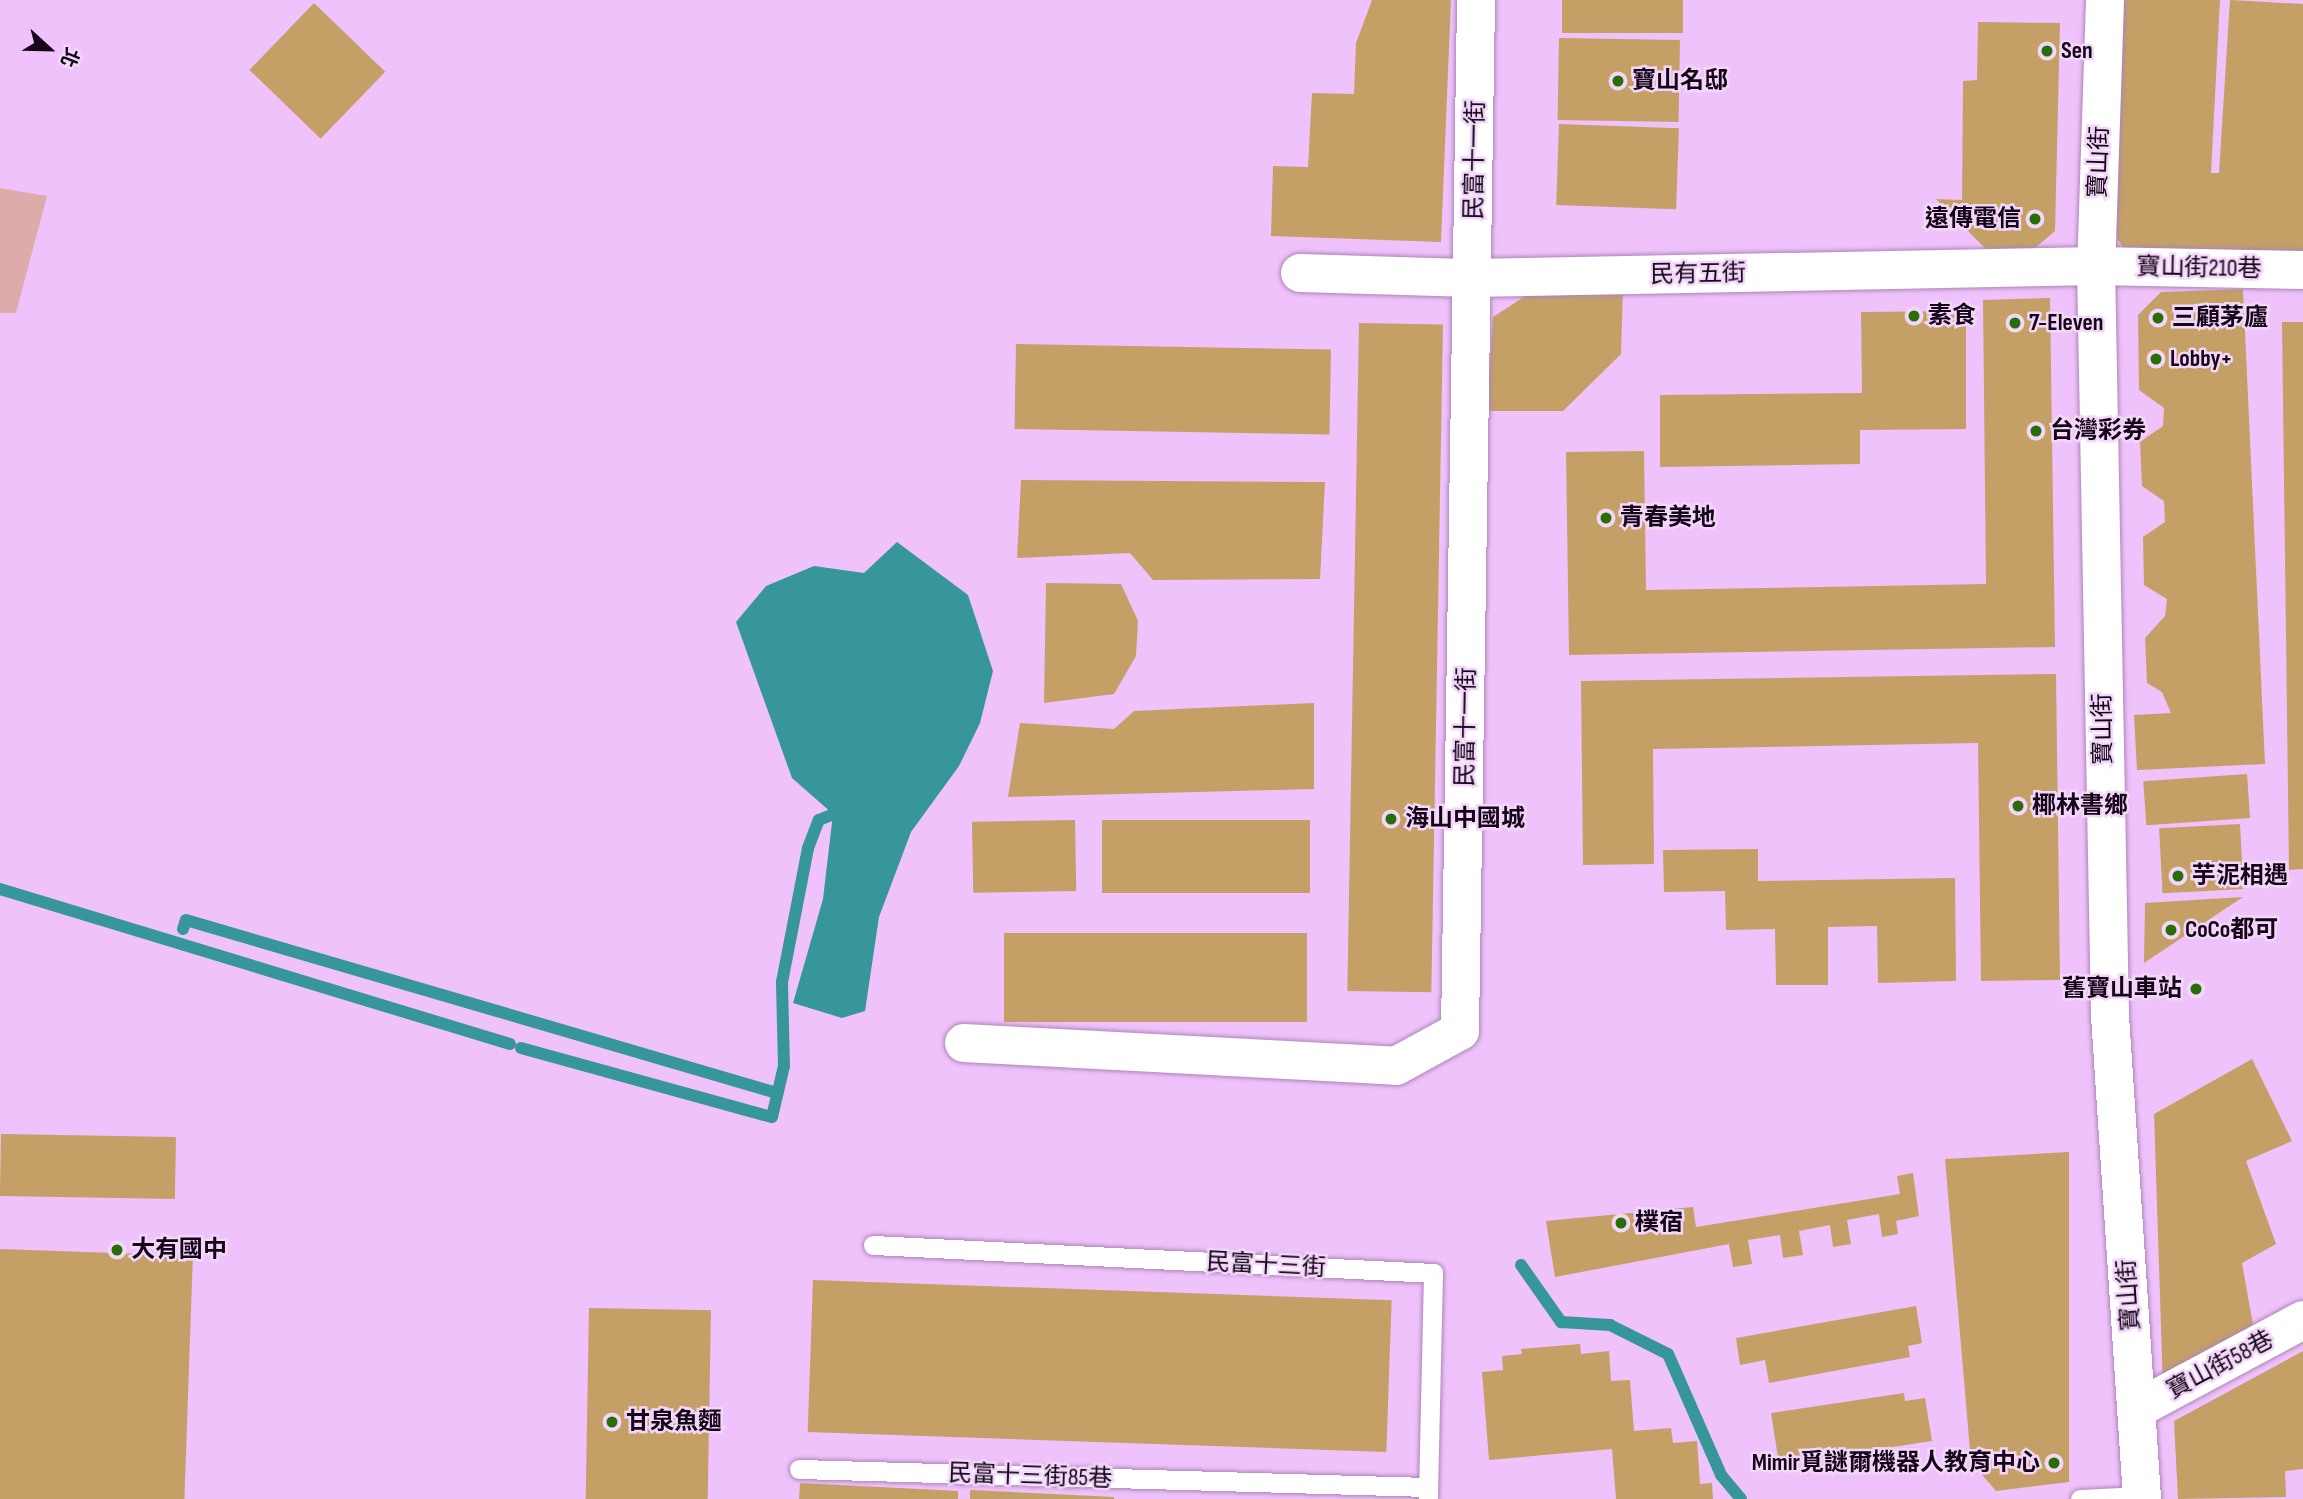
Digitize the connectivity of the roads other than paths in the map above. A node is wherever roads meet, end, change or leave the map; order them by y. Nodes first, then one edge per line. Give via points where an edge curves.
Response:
1 (1476, 0) edge
2 (2105, 0) edge
3 (2096, 266) junction
4 (2303, 270) edge
5 (1300, 273) dead end
6 (1473, 278) junction
7 (964, 1043) dead end
8 (873, 1245) dead end
9 (2303, 1320) edge
10 (2137, 1409) junction
11 (799, 1469) dead end
12 (1428, 1493) edge
13 (2142, 1497) edge
14 (2080, 1499) edge

1 - 6 street, 民富十一街
2 - 3 street, 寶山街
3 - 4 street, 寶山街210巷
3 - 6 street, 民有五街
3 - 10 street, 寶山街 via 2110,1016
5 - 6 street, 民有五街
6 - 7 street, 民富十一街 via 1460,1031 1396,1066
8 - 12 lane, 民富十三街 via 1433,1273
9 - 10 street, 寶山街58巷
10 - 13 street, 寶山街
11 - 12 lane, 民富十三街85巷
13 - 14 lane

